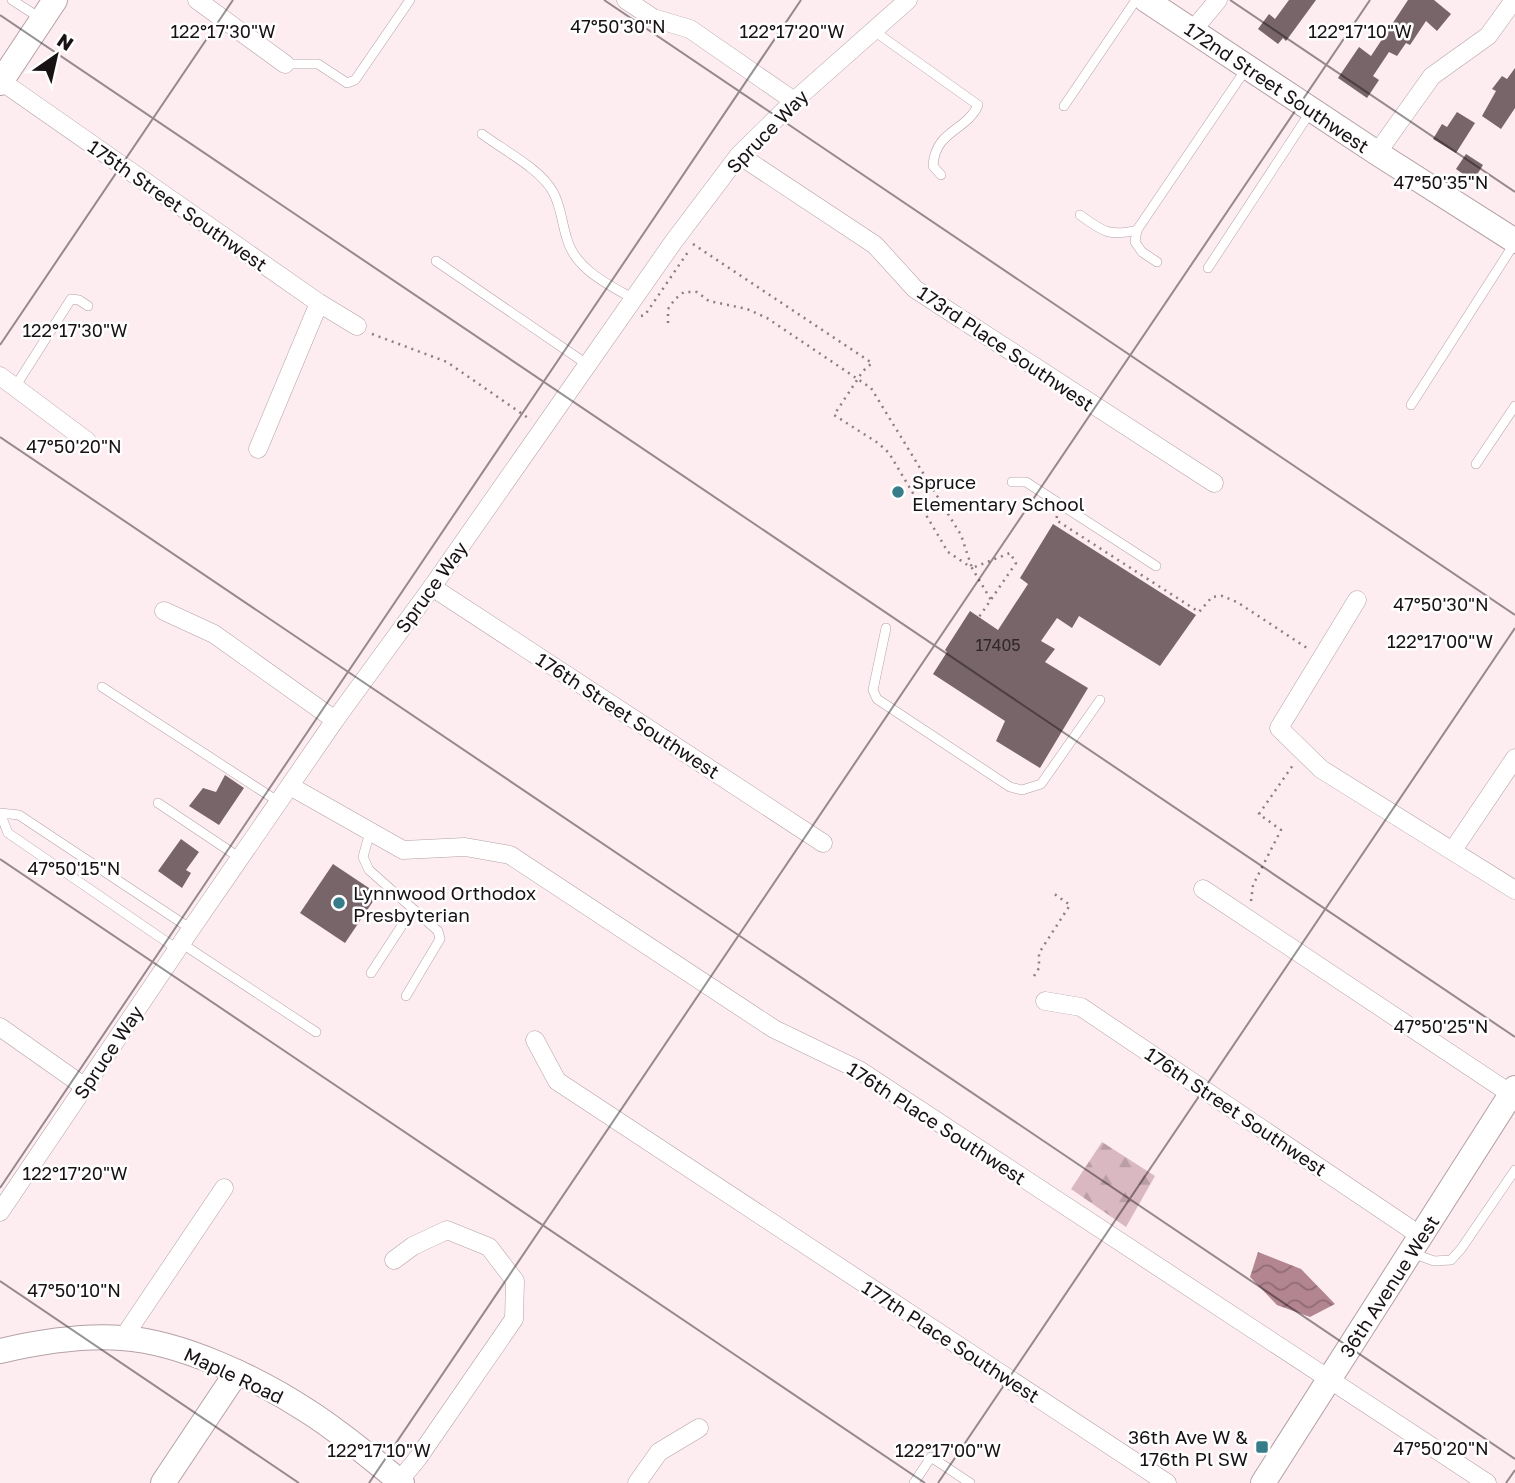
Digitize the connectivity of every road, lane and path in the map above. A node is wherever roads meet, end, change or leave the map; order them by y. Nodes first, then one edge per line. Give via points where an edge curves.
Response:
1 (12, 0) edge
2 (197, 0) edge
3 (410, 0) edge
4 (626, 0) edge
5 (908, 0) edge
6 (1136, 0) edge
7 (1146, 0) edge
8 (1218, 0) edge
9 (1514, 0) edge
10 (49, 10) edge
11 (1193, 30) junction
12 (874, 31) junction
13 (285, 64) joint
14 (1247, 68) junction
15 (1, 82) edge
16 (794, 100) junction
17 (1064, 106) dead end
18 (1312, 110) junction
19 (482, 134) dead end
20 (1377, 153) junction
21 (738, 155) junction
22 (941, 175) dead end
23 (1080, 215) dead end
24 (1136, 230) junction
25 (1515, 241) edge
26 (688, 252) dead end
27 (436, 261) dead end
28 (1157, 262) dead end
29 (1208, 268) dead end
30 (634, 299) junction
31 (319, 303) junction
32 (88, 306) dead end
33 (668, 323) dead end
34 (357, 326) joint
35 (588, 365) junction
36 (0, 376) edge
37 (858, 379) junction
38 (16, 387) junction
39 (1411, 405) dead end
40 (1515, 407) edge
41 (543, 428) junction
42 (87, 441) dead end
43 (258, 449) dead end
44 (1476, 464) dead end
45 (1012, 482) dead end
46 (1214, 483) dead end
47 (1157, 566) dead end
48 (972, 568) junction
49 (432, 587) junction
50 (991, 600) junction
51 (1357, 600) dead end
52 (1237, 603) dead end
53 (164, 611) dead end
54 (979, 617) dead end
55 (886, 628) dead end
56 (1322, 657) junction
57 (102, 687) dead end
58 (1101, 700) dead end
59 (335, 720) junction
60 (1305, 753) junction
61 (1515, 758) edge
62 (290, 786) junction
63 (279, 802) junction
64 (158, 803) dead end
65 (370, 832) junction
66 (823, 844) dead end
67 (1453, 850) junction
68 (240, 858) junction
69 (1203, 889) dead end
70 (1515, 890) edge
71 (1053, 893) dead end
72 (412, 910) junction
73 (1247, 918) junction
74 (183, 940) junction
75 (371, 973) dead end
76 (1034, 976) dead end
77 (406, 996) dead end
78 (1045, 1001) dead end
79 (0, 1027) edge
80 (316, 1032) dead end
81 (535, 1041) dead end
82 (85, 1087) junction
83 (1513, 1091) edge
84 (1515, 1170) edge
85 (224, 1188) dead end
86 (0, 1212) edge
87 (1415, 1244) junction
88 (394, 1259) dead end
89 (123, 1338) junction
90 (0, 1351) edge
91 (237, 1372) junction
92 (1328, 1380) junction
93 (699, 1427) dead end
94 (398, 1481) edge
95 (163, 1483) edge
96 (637, 1483) edge
97 (914, 1483) edge
98 (970, 1483) edge
99 (1167, 1483) edge
100 (1263, 1483) edge
101 (1487, 1483) edge

1 - 10 lane
2 - 13 street
3 - 13 lane via 355,80 341,80 318,64
4 - 16 street via 653,18 690,29
5 - 12 street, Spruce Way
6 - 17 lane
7 - 11 street, 172nd Street Southwest
8 - 11 street
9 - 20 street via 1488,36 1432,76
10 - 15 street
11 - 14 street, 172nd Street Southwest
12 - 16 street, Spruce Way
12 - 22 lane via 978,105 972,117 956,126 933,154 933,166
14 - 18 street, 172nd Street Southwest
14 - 24 lane
15 - 31 street, 175th Street Southwest
16 - 21 street, Spruce Way
18 - 20 street, 172nd Street Southwest
18 - 29 lane
19 - 30 lane via 541,177 554,193 567,243 580,264
20 - 25 street, 172nd Street Southwest
21 - 30 street, Spruce Way
21 - 46 street, 173rd Place Southwest via 875,245 915,289
23 - 24 lane via 1102,231
24 - 28 lane via 1135,242
25 - 39 lane
26 - 37 path via 693,243 872,363
27 - 35 lane
30 - 35 street, Spruce Way
31 - 34 street, 175th Street Southwest
31 - 43 street
32 - 38 lane via 71,299
33 - 37 path via 668,309 675,299 684,292 697,292 709,301 767,318
34 - 41 path via 447,362
35 - 41 street, Spruce Way
36 - 38 street
37 - 48 path via 877,396 961,535
37 - 48 path via 834,415 889,453 948,552
38 - 42 street
40 - 44 lane
41 - 49 street, Spruce Way
45 - 47 lane via 1026,482
48 - 50 path
48 - 50 path via 1010,553 1016,564
49 - 59 street, Spruce Way
49 - 66 street, 176th Street Southwest
50 - 54 path
51 - 56 street
52 - 56 path
53 - 59 street via 214,634
55 - 58 lane via 873,690 877,699 1010,787 1022,790 1041,784
56 - 60 street via 1279,728
57 - 63 lane
59 - 62 street, Spruce Way
60 - 67 street via 1321,769
60 - 73 path via 1259,814 1281,830 1253,885
61 - 67 street
62 - 63 street, Spruce Way
62 - 65 street, 176th Place Southwest
63 - 68 street, Spruce Way
64 - 68 lane
65 - 72 lane via 364,847 365,864
65 - 92 street, 176th Place Southwest via 402,850 465,847 510,855 774,1029 859,1070
67 - 70 street
68 - 74 street, Spruce Way
69 - 73 street
71 - 76 path via 1070,905 1039,953 1040,968
72 - 75 lane
72 - 77 lane via 438,931 440,939
73 - 83 street
74 - 74 lane via 8,833 0,813 19,815
74 - 80 lane
74 - 82 street, Spruce Way
78 - 87 street, 176th Street Southwest via 1081,1007
79 - 82 street
81 - 99 street, 177th Place Southwest via 557,1081
82 - 86 street, Spruce Way
83 - 87 street, 36th Avenue West
84 - 87 lane via 1451,1260 1434,1261
85 - 89 street
87 - 92 street, 36th Avenue West
88 - 94 street via 447,1230 489,1247 515,1281 514,1319
89 - 90 street, Maple Road via 88,1338
89 - 91 street, Maple Road via 183,1350
91 - 94 street, Maple Road via 309,1411
91 - 95 street
92 - 100 street, 36th Avenue West
92 - 101 street, 176th Place Southwest
93 - 96 street via 659,1451
97 - 98 lane via 930,1457

